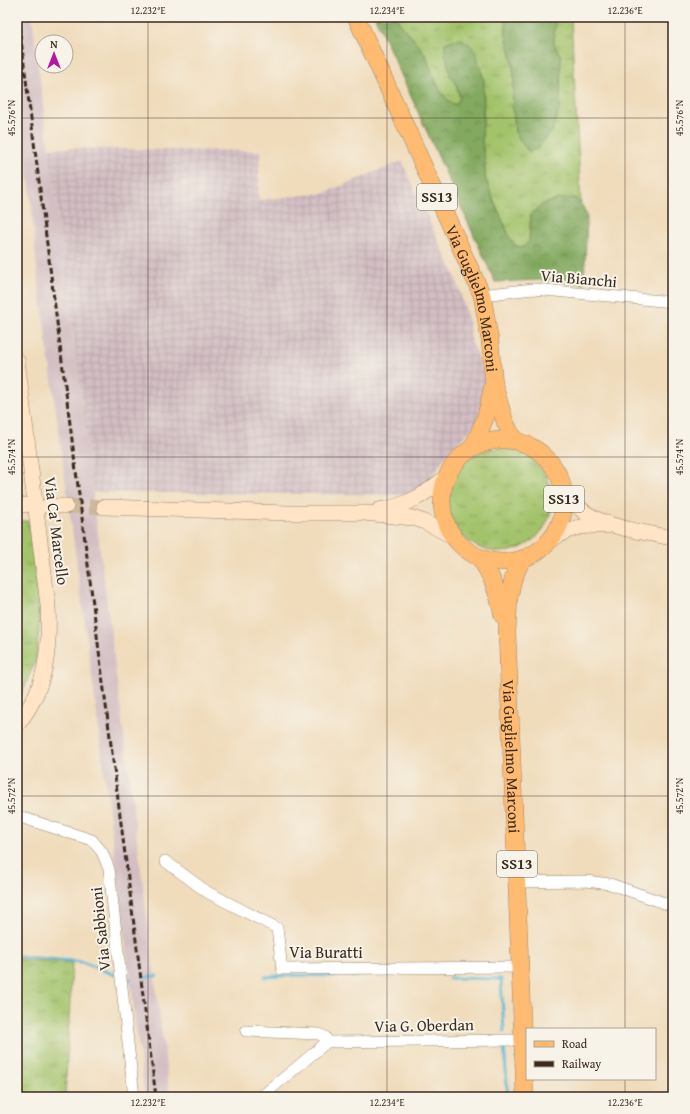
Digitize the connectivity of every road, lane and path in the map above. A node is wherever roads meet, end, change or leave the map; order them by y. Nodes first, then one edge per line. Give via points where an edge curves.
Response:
1 (356, 17) edge
2 (482, 295) junction
3 (673, 302) edge
4 (17, 360) edge
5 (494, 384) junction
6 (519, 442) junction
7 (473, 447) junction
8 (446, 477) junction
9 (563, 489) junction
10 (48, 506) dead end
11 (66, 506) tunnel mouth
12 (104, 507) tunnel mouth
13 (364, 513) junction
14 (614, 526) junction
15 (452, 536) junction
16 (673, 538) edge
17 (548, 542) junction
18 (479, 558) junction
19 (522, 559) junction
20 (507, 632) junction
21 (17, 725) edge
22 (17, 816) edge
23 (165, 861) dead end
24 (517, 882) junction
25 (673, 906) edge
26 (519, 967) junction
27 (246, 1032) dead end
28 (522, 1040) junction
29 (327, 1042) junction
30 (134, 1097) edge
31 (260, 1097) edge
32 (525, 1097) edge

1 - 2 main road, Via Guglielmo Marconi / SS13
2 - 3 street, Via Bianchi via 533,289
2 - 5 main road, Via Guglielmo Marconi / SS13
4 - 21 main road, Via Ca' Marcello via 49,630 42,680
5 - 6 main road, Via Guglielmo Marconi / SS13 via 505,422
5 - 7 main road, Via Guglielmo Marconi / SS13 via 486,416
6 - 7 main road, Via Guglielmo Marconi / SS13 via 492,441
6 - 9 main road, Via Guglielmo Marconi / SS13 via 538,451 548,460 559,476
7 - 8 main road, Via Guglielmo Marconi / SS13 via 457,460
8 - 13 main road via 428,492 410,502
8 - 15 main road, Via Guglielmo Marconi / SS13 via 441,503 445,524
9 - 14 main road via 581,510 597,520
9 - 17 main road, Via Guglielmo Marconi / SS13 via 564,505 561,520
10 - 11 main road
12 - 13 main road
13 - 15 main road via 413,518
14 - 16 main road
14 - 17 main road via 578,527 558,534
15 - 18 main road, Via Guglielmo Marconi / SS13 via 467,551
17 - 19 main road, Via Guglielmo Marconi / SS13 via 538,551
18 - 19 main road, Via Guglielmo Marconi / SS13 via 499,562
18 - 20 main road, Via Guglielmo Marconi / SS13 via 496,588
19 - 20 main road, Via Guglielmo Marconi / SS13 via 513,579 509,598
20 - 24 main road, Via Guglielmo Marconi / SS13
22 - 30 street, Via Sabbioni via 92,840 102,852 109,869
23 - 26 street, Via Buratti via 207,892 277,928 282,969
24 - 25 street via 586,881 610,884
24 - 26 main road, Via Guglielmo Marconi / SS13
26 - 28 main road, Via Guglielmo Marconi / SS13
27 - 29 street, Via G. Oberdan via 319,1034 325,1037
28 - 29 street, Via G. Oberdan
28 - 32 main road, Via Guglielmo Marconi / SS13
29 - 31 street

